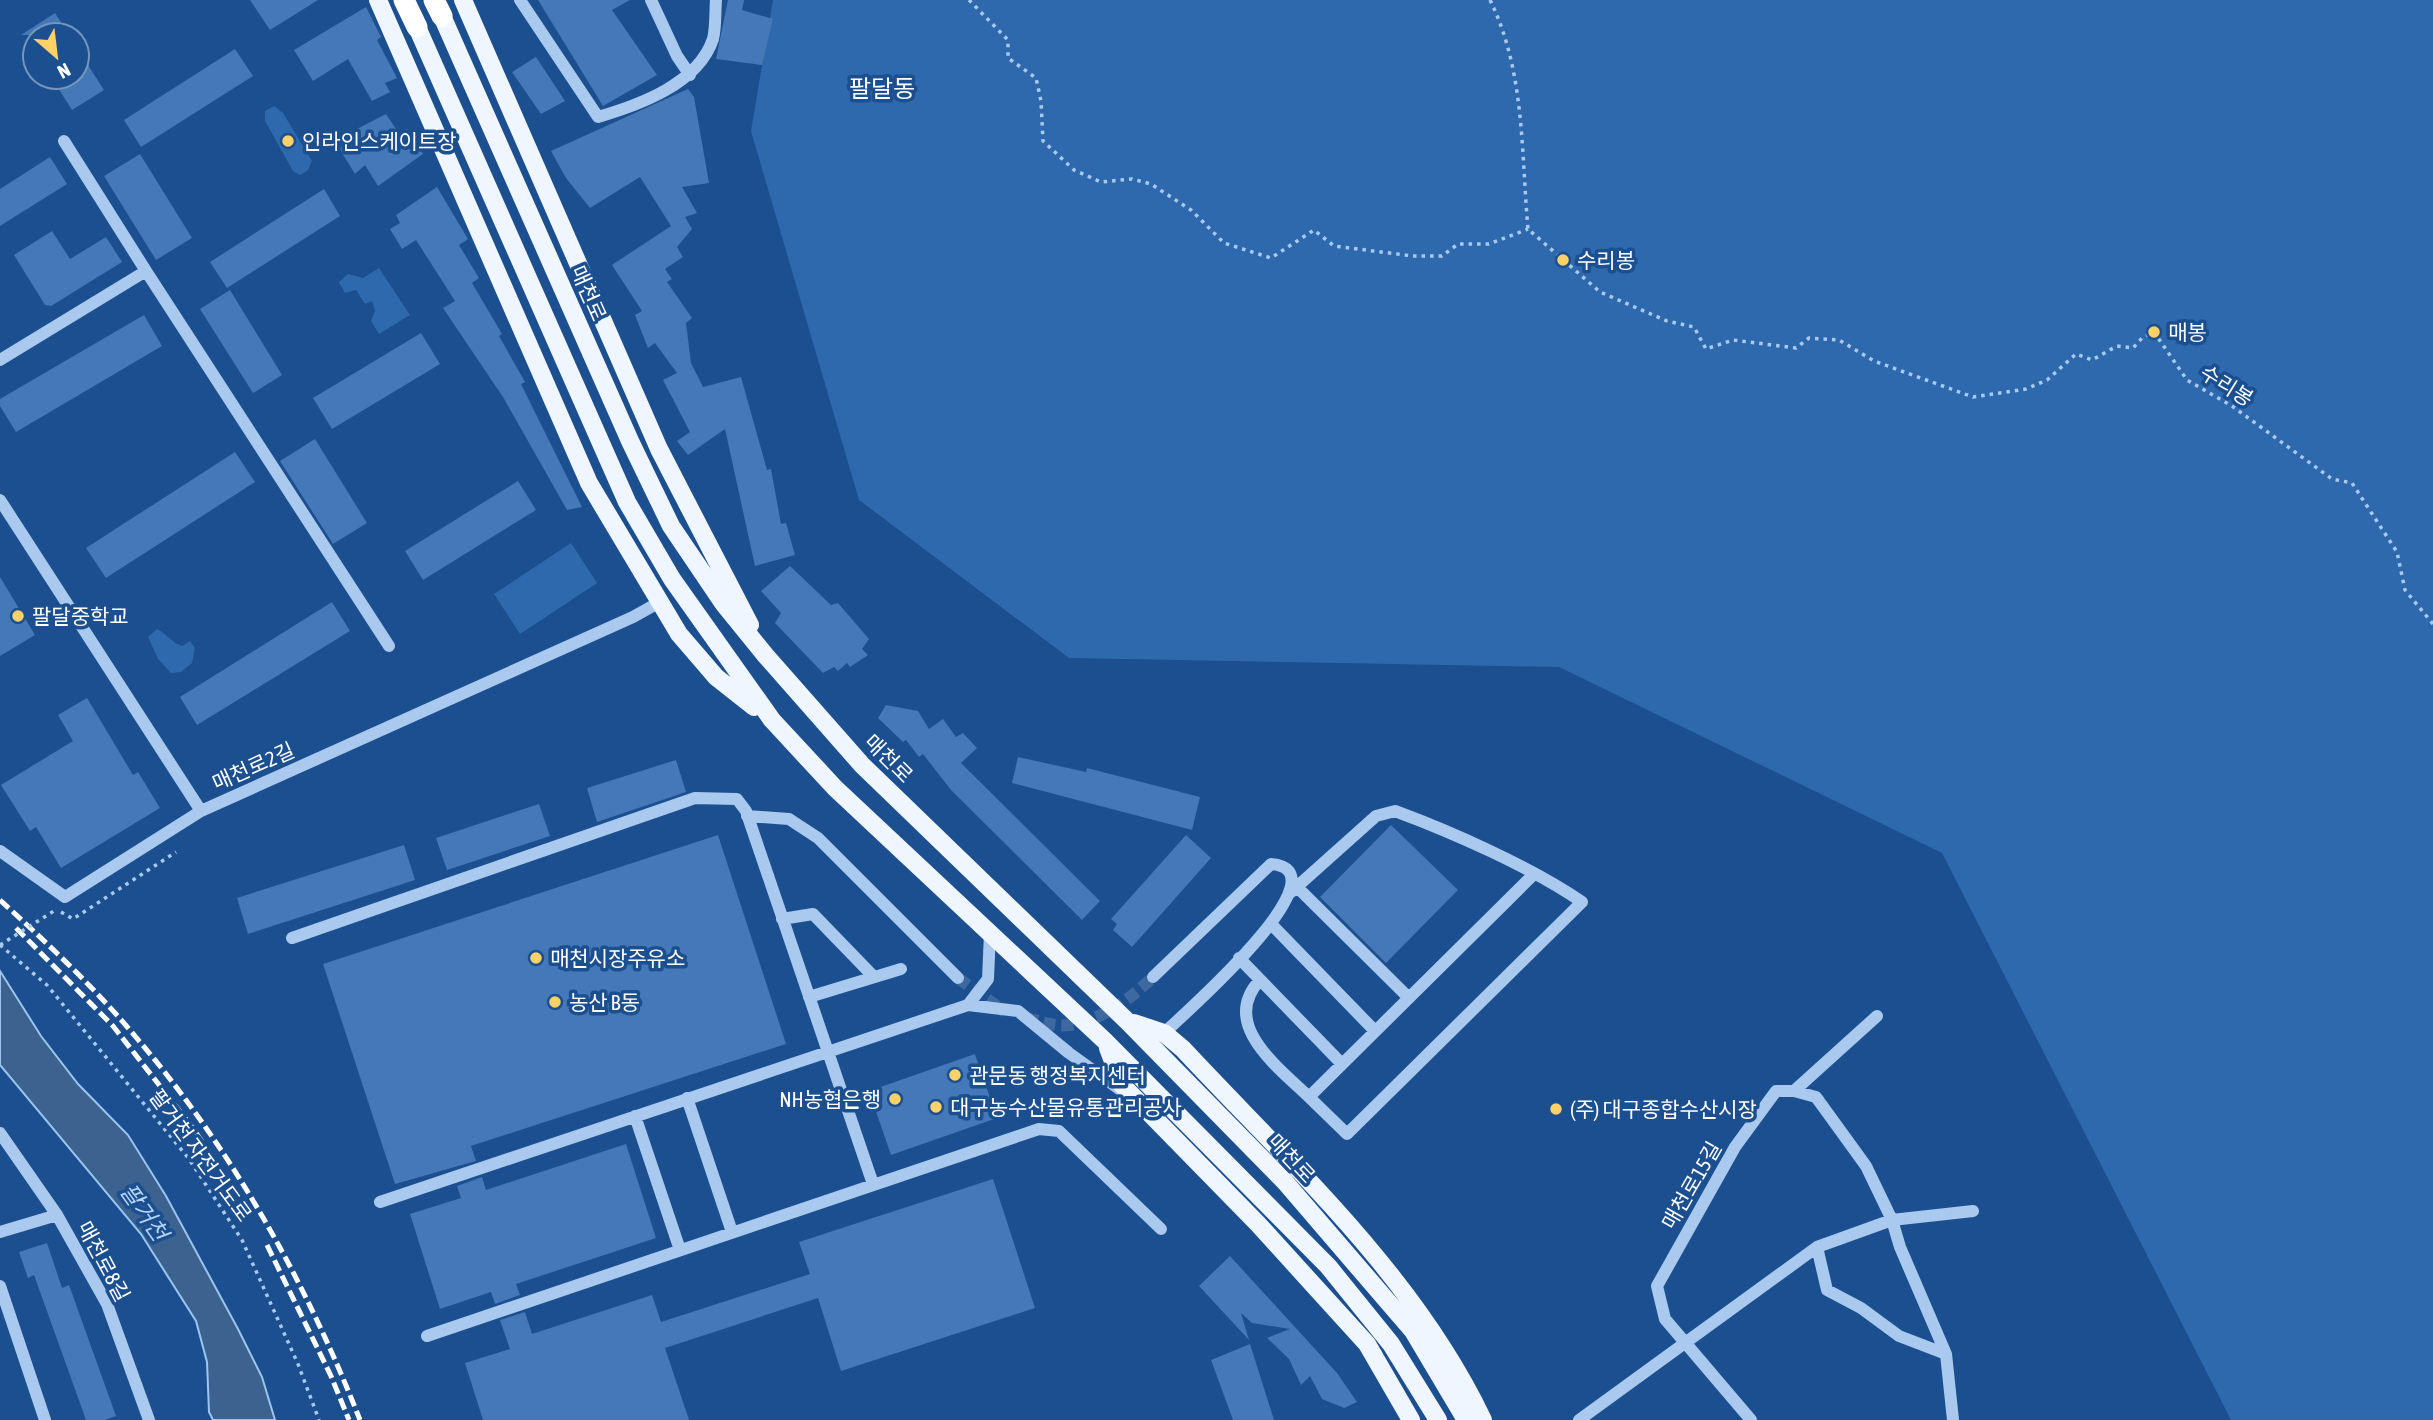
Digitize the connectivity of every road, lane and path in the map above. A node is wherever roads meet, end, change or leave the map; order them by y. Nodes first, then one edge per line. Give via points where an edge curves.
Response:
1 (378, 0) edge
2 (404, 0) edge
3 (463, 0) edge
4 (520, 0) edge
5 (651, 0) edge
6 (716, 0) edge
7 (969, 0) edge
8 (1490, 0) edge
9 (438, 8) edge
10 (417, 27) joint
11 (690, 75) junction
12 (64, 141) dead end
13 (1528, 229) junction
14 (146, 271) junction
15 (0, 360) edge
16 (0, 500) edge
17 (658, 603) junction
18 (2433, 624) edge
19 (389, 646) dead end
20 (766, 656) junction
21 (772, 720) junction
22 (201, 811) junction
23 (747, 816) junction
24 (0, 851) edge
25 (1534, 874) junction
26 (1294, 890) junction
27 (57, 909) dead end
28 (782, 919) junction
29 (1272, 925) junction
30 (990, 933) junction
31 (292, 938) dead end
32 (0, 945) edge
33 (1239, 958) junction
34 (901, 969) dead end
35 (1153, 976) tunnel mouth
36 (874, 977) junction
37 (958, 978) tunnel mouth
38 (1260, 980) junction
39 (809, 997) junction
40 (1409, 998) junction
41 (968, 1005) junction
42 (1877, 1016) dead end
43 (1127, 1021) junction
44 (1376, 1031) junction
45 (1164, 1033) junction
46 (1105, 1041) junction
47 (827, 1051) junction
48 (1342, 1064) junction
49 (1794, 1091) junction
50 (1309, 1097) junction
51 (688, 1098) junction
52 (1143, 1106) junction
53 (635, 1116) junction
54 (0, 1133) edge
55 (873, 1184) junction
56 (380, 1202) dead end
57 (1973, 1211) dead end
58 (57, 1215) junction
59 (1892, 1220) junction
60 (1161, 1229) dead end
61 (0, 1232) edge
62 (732, 1232) junction
63 (1817, 1247) junction
64 (680, 1250) junction
65 (0, 1286) edge
66 (13, 1328) junction
67 (0, 1333) edge
68 (427, 1336) dead end
69 (1686, 1344) junction
70 (1946, 1354) junction
71 (1588, 1417) edge
72 (46, 1420) edge
73 (149, 1420) edge
74 (319, 1420) edge
75 (1412, 1420) edge
76 (1438, 1420) edge
77 (1466, 1420) edge
78 (1483, 1420) edge
79 (1751, 1420) edge
80 (1954, 1420) edge

1 - 17 main road via 589,483
2 - 10 highway
3 - 20 main road via 659,449
4 - 11 street via 598,117 632,107
5 - 11 street
6 - 11 street via 712,39
7 - 13 path via 1008,40 1008,58 1036,78 1043,141 1074,170 1101,181 1132,179 1151,184 1191,210 1224,243 1271,258 1314,230 1334,246 1442,256 1458,244 1489,244
8 - 13 path via 1511,56 1520,104
9 - 20 main road, 매천로 via 671,526
10 - 21 main road via 627,502 672,579
12 - 14 street
13 - 18 path, 수리봉 via 1600,292 1667,321 1694,327 1706,349 1733,340 1796,348 1809,338 1839,340 1874,361 1973,397 2026,389 2047,380 2076,354 2092,360 2117,346 2133,348 2154,332 2188,380 2232,406 2332,479 2353,484 2397,552 2404,590
14 - 15 street
14 - 19 street
16 - 22 street, 매천로2길
17 - 21 main road via 716,677
17 - 22 street, 매천로2길
20 - 43 main road, 매천로 via 862,765
21 - 30 main road via 835,788
22 - 24 street via 65,897
23 - 28 street
23 - 31 street via 737,799 695,798
23 - 37 street via 789,819 818,838
25 - 26 street via 1395,811 1376,816
25 - 40 street
25 - 50 street via 1582,902 1346,1134
26 - 29 street
26 - 35 street via 1291,871 1283,864 1271,864
26 - 40 street
27 - 32 path, bridge
28 - 36 street via 813,914
28 - 39 street
29 - 33 street
29 - 44 street
30 - 41 street via 988,979
30 - 46 main road
32 - 74 path, 팔거천 자전거도로 via 47,985 188,1159 242,1240
33 - 38 street
33 - 45 street
34 - 36 street
36 - 39 street
38 - 48 street
38 - 50 street via 1250,991 1244,1011 1248,1031
39 - 47 street
40 - 44 street
41 - 47 street
41 - 52 street via 1018,1011
42 - 49 street, 매천로15길
43 - 45 main road
43 - 77 main road, 매천로 via 1285,1182 1358,1264 1413,1331
44 - 48 street
45 - 78 main road via 1390,1270 1432,1331
46 - 52 main road via 1122,1085
46 - 76 main road via 1328,1266 1391,1344
47 - 51 street
47 - 55 street
48 - 50 street
49 - 59 street via 1816,1097 1866,1166
49 - 69 street, 매천로15길 via 1776,1091 1735,1147 1657,1286 1665,1319
51 - 53 street
51 - 62 street
52 - 75 main road via 1367,1344
53 - 56 street
53 - 64 street
54 - 58 street, 매천로8길
55 - 60 street via 1039,1129 1059,1131
55 - 62 street
57 - 59 street
58 - 61 street
58 - 73 street, 매천로8길 via 107,1304
59 - 63 street
59 - 70 street
62 - 64 street
63 - 69 street
63 - 70 street via 1827,1290 1899,1336
64 - 68 street
65 - 66 street
66 - 67 street
66 - 72 street
69 - 71 street
69 - 79 street, 매천로15길
70 - 80 street

